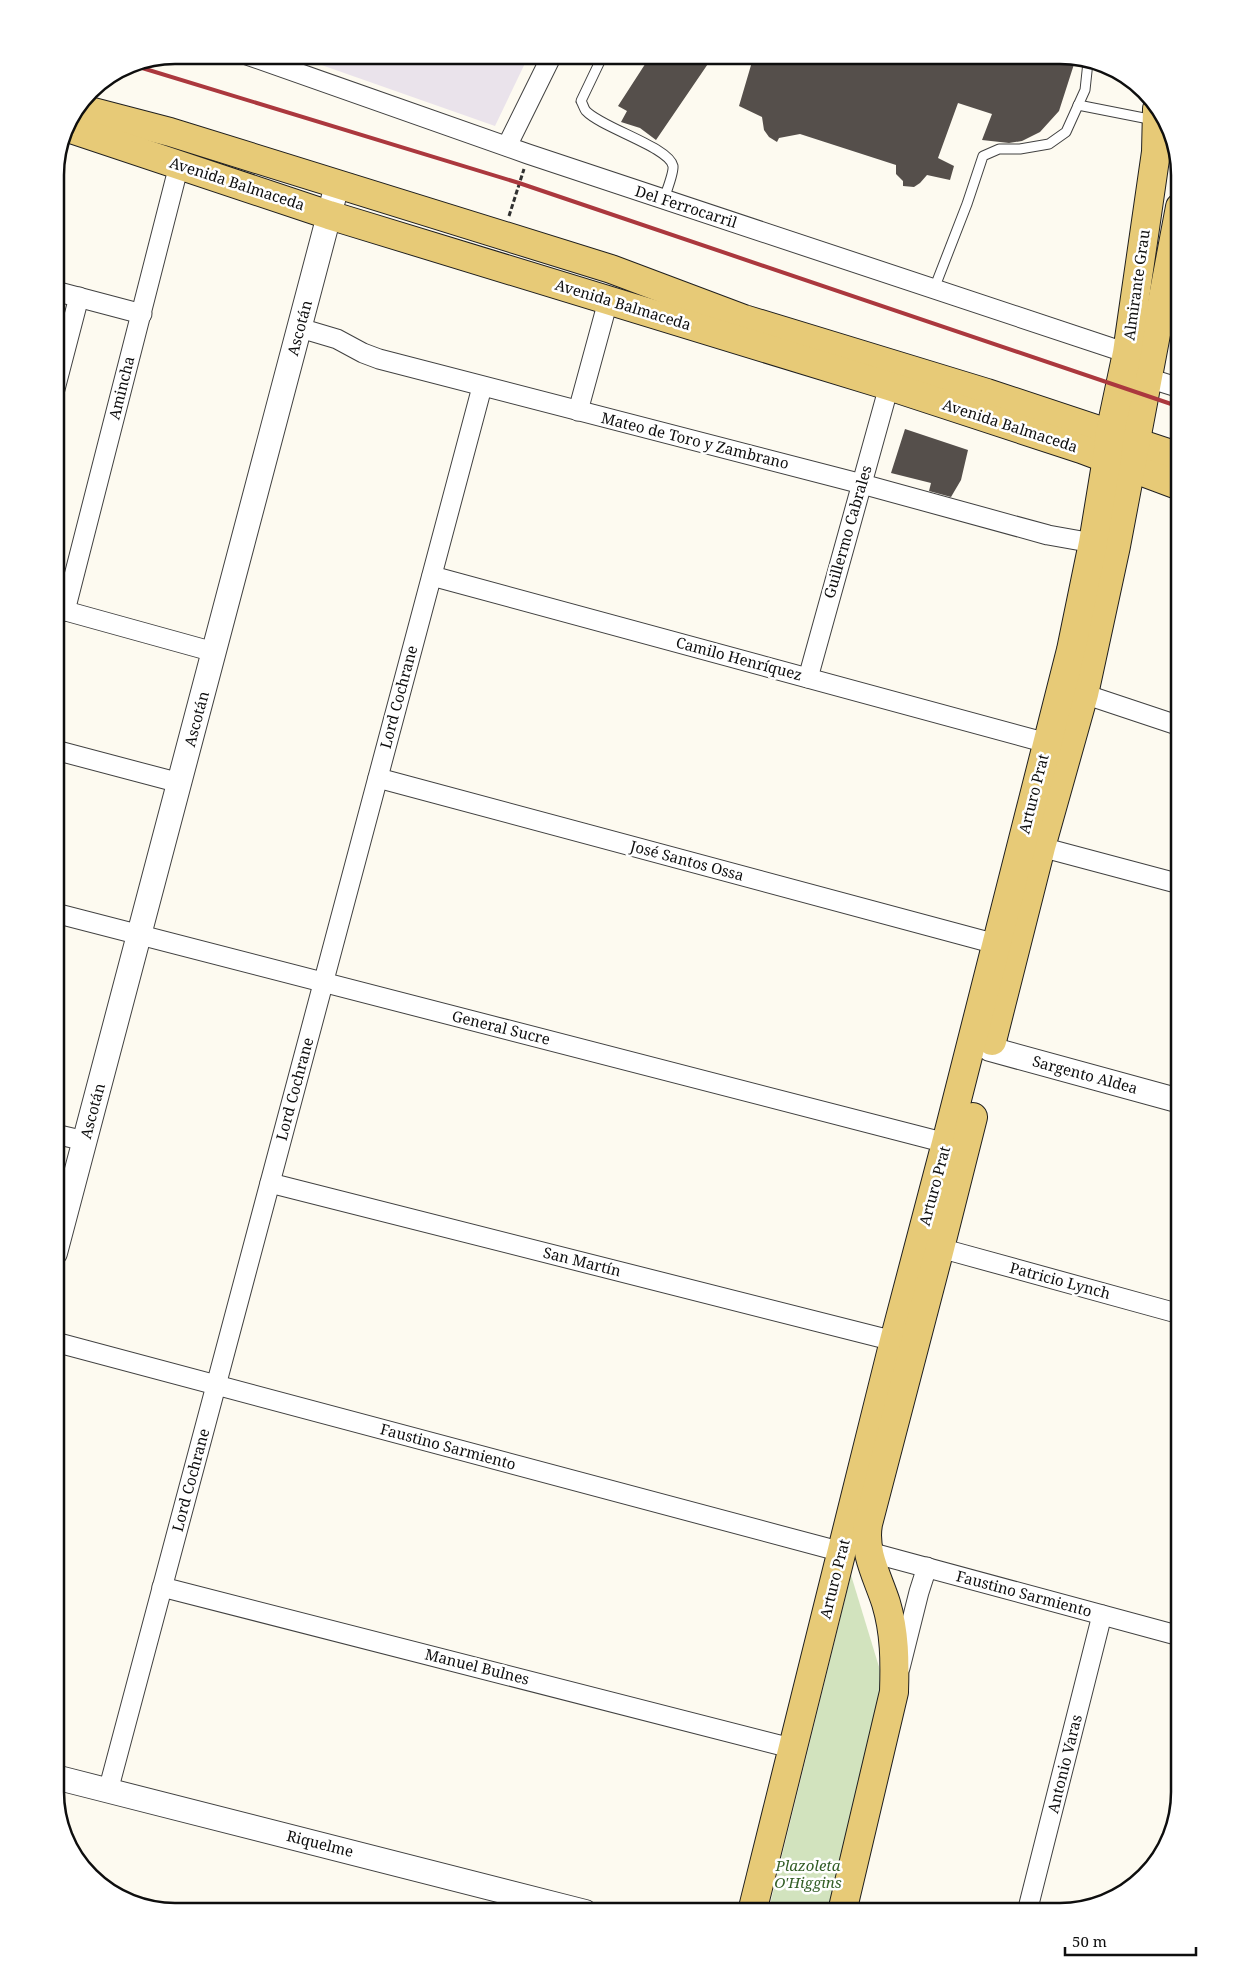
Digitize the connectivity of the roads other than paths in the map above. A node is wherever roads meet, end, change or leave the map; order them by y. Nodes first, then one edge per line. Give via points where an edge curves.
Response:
1 (273, 64) edge
2 (548, 64) edge
3 (599, 64) edge
4 (1087, 68) edge
5 (1078, 105) junction
6 (85, 110) edge
7 (1155, 116) edge
8 (1160, 126) edge
9 (73, 130) edge
10 (507, 146) junction
11 (179, 165) junction
12 (337, 185) junction
13 (664, 199) junction
14 (329, 215) junction
15 (1171, 260) edge
16 (934, 290) junction
17 (64, 293) edge
18 (79, 297) junction
19 (608, 301) junction
20 (142, 314) junction
21 (300, 328) junction
22 (1127, 353) junction
23 (64, 354) edge
24 (1148, 378) junction
25 (1171, 385) edge
26 (889, 386) junction
27 (482, 387) junction
28 (578, 411) junction
29 (1135, 441) junction
30 (1116, 453) junction
31 (1171, 454) edge
32 (1171, 481) edge
33 (862, 484) junction
34 (1093, 543) junction
35 (432, 576) junction
36 (64, 595) edge
37 (64, 610) edge
38 (214, 652) junction
39 (808, 678) junction
40 (1084, 694) junction
41 (1171, 723) edge
42 (1047, 743) junction
43 (64, 752) edge
44 (378, 778) junction
45 (180, 783) junction
46 (1041, 847) junction
47 (1171, 882) edge
48 (64, 915) edge
49 (140, 935) junction
50 (996, 944) junction
51 (323, 982) junction
52 (990, 1048) junction
53 (1171, 1098) edge
54 (64, 1136) edge
55 (85, 1141) junction
56 (946, 1143) junction
57 (270, 1183) junction
58 (64, 1220) edge
59 (940, 1248) junction
60 (1171, 1312) edge
61 (894, 1341) junction
62 (64, 1344) edge
63 (216, 1385) junction
64 (842, 1552) junction
65 (869, 1552) junction
66 (927, 1568) junction
67 (162, 1586) junction
68 (1102, 1615) junction
69 (1171, 1634) edge
70 (894, 1692) junction
71 (791, 1748) junction
72 (64, 1779) edge
73 (108, 1791) junction
74 (550, 1903) edge
75 (754, 1903) edge
76 (844, 1903) edge
77 (1029, 1903) edge

1 - 10 street, Del Ferrocarril
2 - 10 street
3 - 13 lane via 581,101 586,111 669,158 673,167
4 - 5 lane via 1085,90
5 - 7 lane
5 - 16 lane via 1066,132 1049,144 999,150 983,156
6 - 12 main road, Avenida Balmaceda via 170,132
8 - 22 main road, Almirante Grau
9 - 11 main road, Avenida Balmaceda
10 - 13 street, Del Ferrocarril
11 - 14 main road, Avenida Balmaceda
11 - 20 street, Amincha
12 - 14 street, Ascotán
12 - 30 main road, Avenida Balmaceda via 643,280 744,318 932,376
13 - 16 street, Del Ferrocarril
14 - 19 main road, Avenida Balmaceda
14 - 21 street, Ascotán
15 - 24 main road, Almirante Grau
16 - 22 street, Del Ferrocarril
17 - 18 street
18 - 20 street
18 - 23 street
19 - 26 main road, Avenida Balmaceda
19 - 28 street
20 - 36 street, Amincha
21 - 27 street, Mateo de Toro y Zambrano via 337,338 379,359
21 - 38 street, Ascotán
22 - 30 main road, Almirante Grau
24 - 25 street
24 - 29 main road, Almirante Grau
26 - 30 main road, Avenida Balmaceda
26 - 33 street, Guillermo Cabrales
27 - 28 street, Mateo de Toro y Zambrano
27 - 35 street, Lord Cochrane
28 - 33 street, Mateo de Toro y Zambrano
29 - 30 main road, Almirante Grau
29 - 31 main road
30 - 32 main road, Avenida Balmaceda
30 - 34 main road, Arturo Prat
30 - 40 main road, Arturo Prat
33 - 34 street, Mateo de Toro y Zambrano via 1048,535
33 - 39 street, Guillermo Cabrales
34 - 42 main road, Arturo Prat via 1071,650
35 - 39 street, Camilo Henríquez
35 - 44 street, Lord Cochrane
37 - 38 street
38 - 45 street, Ascotán
39 - 42 street, Camilo Henríquez
40 - 41 street
40 - 46 main road, Arturo Prat
42 - 50 main road, Arturo Prat
43 - 45 street
44 - 50 street, José Santos Ossa
44 - 51 street, Lord Cochrane
45 - 49 street, Ascotán
46 - 47 street
46 - 52 main road, Arturo Prat
48 - 49 street, General Sucre
49 - 51 street, General Sucre
49 - 55 street, Ascotán
50 - 56 main road, Arturo Prat
51 - 56 street, General Sucre
51 - 57 street, Lord Cochrane
52 - 53 street, Sargento Aldea
52 - 59 main road, Arturo Prat
54 - 55 street
55 - 58 street, Ascotán
56 - 61 main road, Arturo Prat
57 - 61 street, San Martín
57 - 63 street, Lord Cochrane
59 - 60 street, Patricio Lynch
59 - 65 main road, Arturo Prat via 868,1524
61 - 64 main road, Arturo Prat
62 - 63 street, Faustino Sarmiento
63 - 64 street, Faustino Sarmiento
63 - 67 street, Lord Cochrane
64 - 71 main road, Arturo Prat
65 - 66 street, Faustino Sarmiento
65 - 70 main road, Arturo Prat via 892,1632
66 - 68 street, Faustino Sarmiento
66 - 70 street, Arturo Prat
67 - 71 street, Manuel Bulnes
67 - 73 street, Lord Cochrane
68 - 69 street, Faustino Sarmiento
68 - 77 street, Antonio Varas
70 - 76 main road, Arturo Prat
71 - 75 main road, Arturo Prat
72 - 73 street, Riquelme
73 - 74 street, Riquelme

